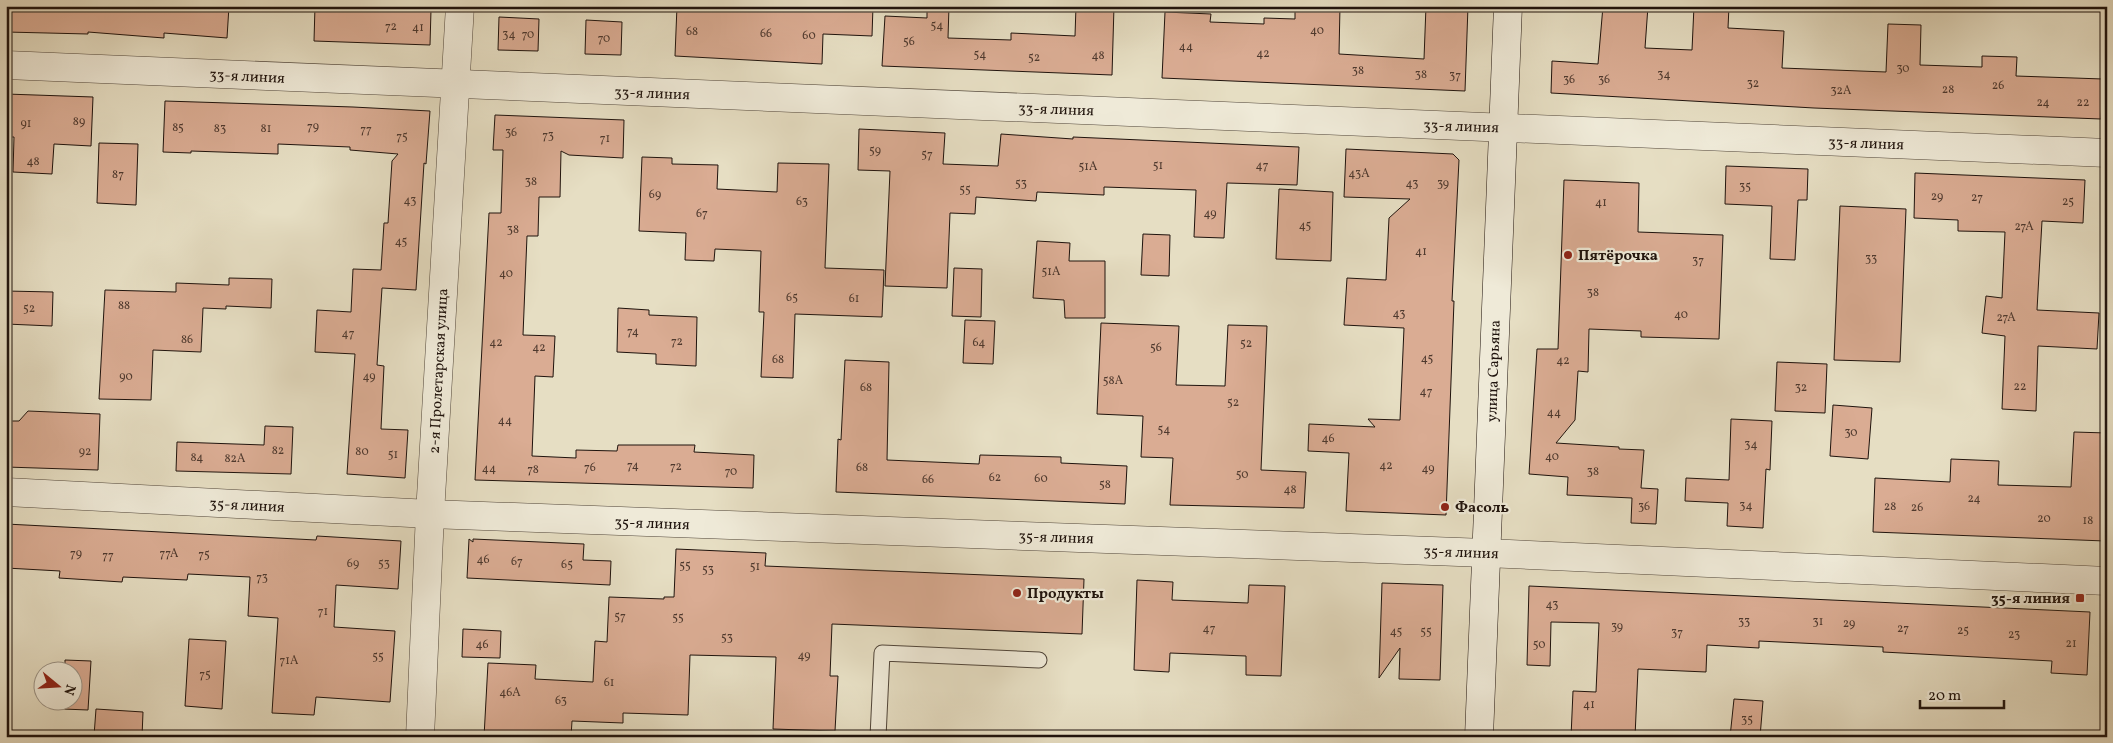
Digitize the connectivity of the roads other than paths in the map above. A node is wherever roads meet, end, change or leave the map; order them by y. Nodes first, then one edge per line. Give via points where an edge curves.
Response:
1 (460, 6) edge
2 (1508, 6) edge
3 (6, 65) edge
4 (454, 85) junction
5 (1502, 127) junction
6 (2107, 153) edge
7 (6, 492) edge
8 (430, 514) junction
9 (1486, 553) junction
10 (2107, 581) edge
11 (1039, 660) dead end
12 (420, 737) edge
13 (878, 737) edge
14 (1479, 737) edge

1 - 4 street, 2-я Пролетарская улица
2 - 5 street, улица Сарьяна
3 - 4 street, 33-я линия
4 - 5 street, 33-я линия
4 - 8 street, 2-я Пролетарская улица
5 - 6 street, 33-я линия
5 - 9 street, улица Сарьяна
7 - 8 street, 35-я линия
8 - 9 street, 35-я линия
8 - 12 street, 2-я Пролетарская улица
9 - 10 street, 35-я линия
9 - 14 street, улица Сарьяна
11 - 13 lane via 882,653

